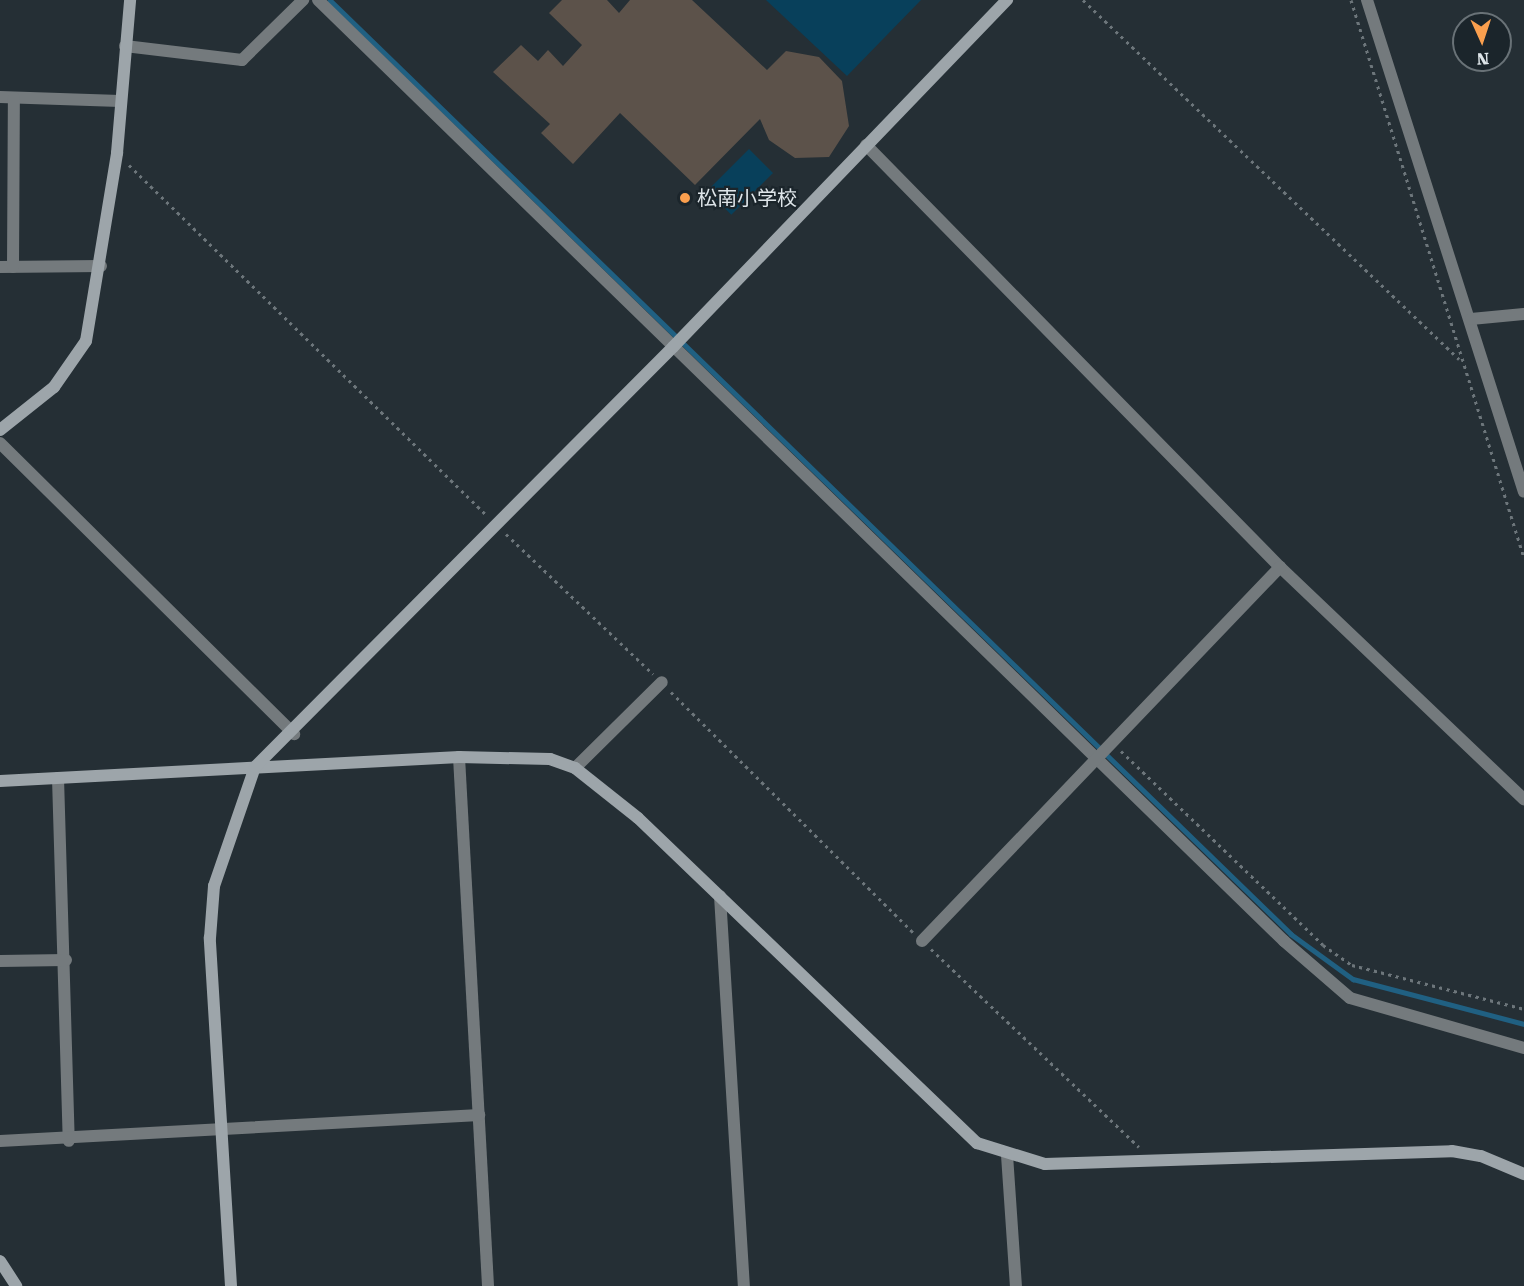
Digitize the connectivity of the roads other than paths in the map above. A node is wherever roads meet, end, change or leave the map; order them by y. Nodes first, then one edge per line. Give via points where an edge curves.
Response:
1 (130, 0) edge
2 (303, 0) edge
3 (318, 0) edge
4 (1007, 0) edge
5 (1367, 0) edge
6 (125, 46) junction
7 (0, 97) edge
8 (14, 98) junction
9 (120, 101) junction
10 (866, 145) junction
11 (0, 182) edge
12 (14, 182) junction
13 (101, 266) junction
14 (0, 267) edge
15 (13, 267) junction
16 (1524, 314) edge
17 (1471, 319) junction
18 (673, 347) junction
19 (0, 430) edge
20 (0, 443) edge
21 (1524, 492) edge
22 (1280, 567) junction
23 (662, 682) road end
24 (294, 734) junction
25 (1097, 753) junction
26 (459, 757) junction
27 (255, 767) junction
28 (575, 768) junction
29 (58, 778) junction
30 (0, 782) edge
31 (1524, 799) edge
32 (720, 896) junction
33 (922, 941) road end
34 (66, 960) junction
35 (0, 961) edge
36 (1524, 1048) edge
37 (479, 1115) junction
38 (221, 1131) junction
39 (0, 1141) edge
40 (69, 1141) junction
41 (1007, 1155) junction
42 (1524, 1174) edge
43 (0, 1261) edge
44 (16, 1286) edge
45 (231, 1286) edge
46 (488, 1286) edge
47 (744, 1286) edge
48 (1016, 1286) edge

1 - 6 street
2 - 6 street via 242,60
3 - 18 street
4 - 10 street
5 - 17 street
6 - 9 street
7 - 8 street
8 - 9 street
8 - 12 street
9 - 13 street
10 - 18 street
10 - 22 street
11 - 12 street
12 - 15 street
13 - 15 street
13 - 19 street via 86,341 54,387
14 - 15 street
16 - 17 street
17 - 21 street
18 - 24 street
18 - 25 street
20 - 24 street
22 - 25 street
22 - 31 street
23 - 28 street
24 - 27 street
25 - 33 street
25 - 36 street via 1284,941 1350,998
26 - 27 street
26 - 28 street via 514,755
26 - 37 street
27 - 29 street
27 - 38 street via 214,886 210,938
28 - 32 street via 614,796
29 - 30 street
29 - 34 street
32 - 41 street via 932,1104 977,1143
32 - 47 street
34 - 35 street
34 - 40 street
37 - 38 street
37 - 46 street
38 - 40 street
38 - 45 street
39 - 40 street
41 - 42 street via 1045,1164 1452,1151 1481,1156
41 - 48 street
43 - 44 street

